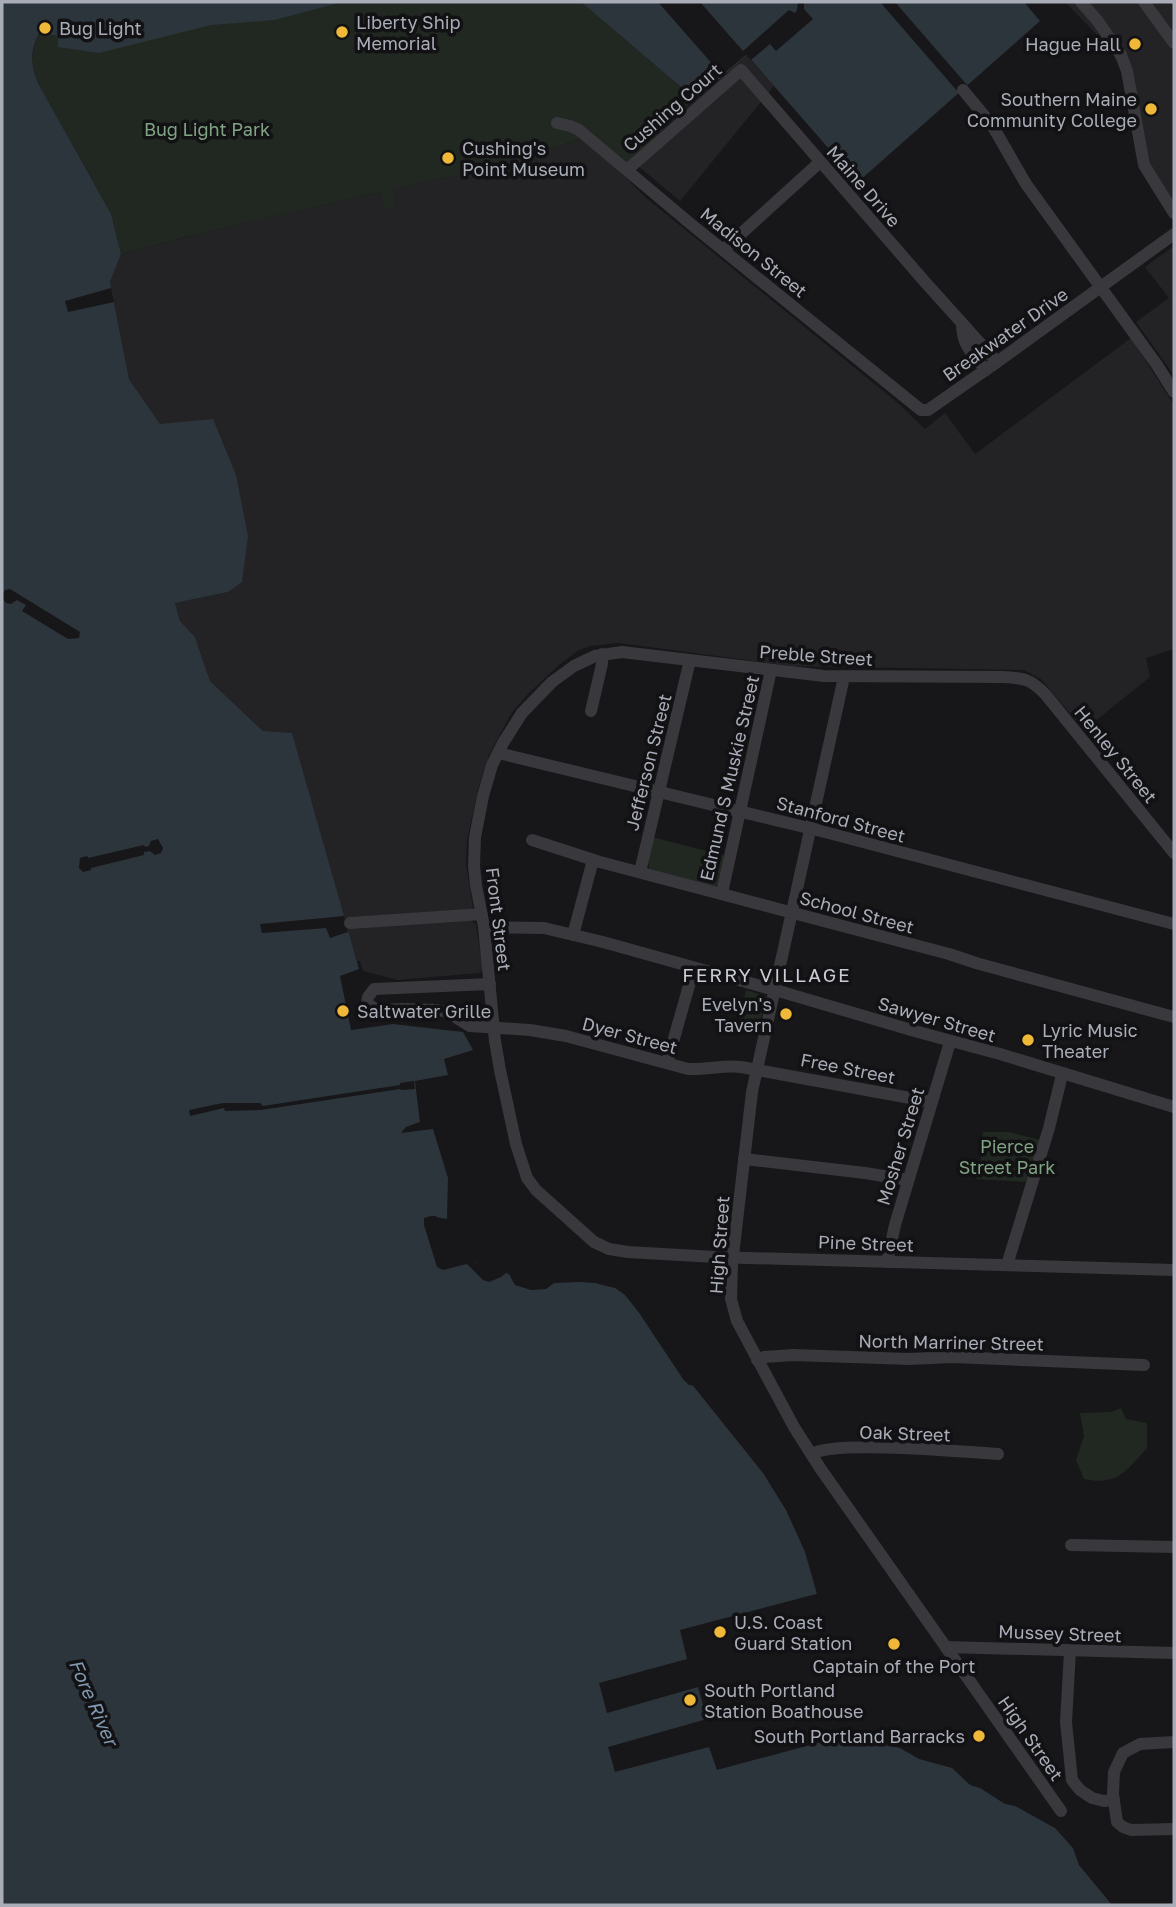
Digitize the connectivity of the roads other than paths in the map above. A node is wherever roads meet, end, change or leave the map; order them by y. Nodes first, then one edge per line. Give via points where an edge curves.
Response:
1 (1081, 2) edge
2 (1144, 2) edge
3 (1174, 43) edge
4 (741, 70) joint
5 (963, 90) dead end
6 (557, 123) dead end
7 (820, 162) junction
8 (627, 170) junction
9 (1174, 213) edge
10 (1174, 233) edge
11 (723, 250) junction
12 (1101, 287) junction
13 (992, 366) junction
14 (1174, 392) edge
15 (928, 410) joint
16 (602, 654) junction
17 (690, 660) junction
18 (771, 670) junction
19 (844, 677) junction
20 (1028, 680) joint
21 (591, 711) dead end
22 (498, 753) junction
23 (660, 792) junction
24 (740, 811) junction
25 (811, 828) junction
26 (532, 840) dead end
27 (1174, 853) edge
28 (593, 860) junction
29 (640, 872) junction
30 (722, 893) junction
31 (792, 914) junction
32 (483, 920) junction
33 (350, 923) dead end
34 (1174, 924) edge
35 (573, 934) junction
36 (694, 968) junction
37 (490, 984) junction
38 (775, 990) junction
39 (1174, 1017) edge
40 (495, 1027) junction
41 (950, 1042) junction
42 (667, 1063) junction
43 (757, 1069) junction
44 (1062, 1074) junction
45 (932, 1102) junction
46 (1174, 1107) edge
47 (744, 1159) junction
48 (908, 1180) junction
49 (568, 1219) joint
50 (733, 1258) junction
51 (887, 1262) junction
52 (1007, 1265) junction
53 (1174, 1270) edge
54 (757, 1360) junction
55 (1144, 1365) dead end
56 (811, 1454) junction
57 (998, 1454) dead end
58 (1070, 1545) dead end
59 (1174, 1547) edge
60 (946, 1647) junction
61 (1070, 1651) junction
62 (1174, 1653) edge
63 (1174, 1742) edge
64 (1114, 1800) junction
65 (1061, 1811) dead end
66 (1174, 1829) edge

1 - 9 street via 1121,55 1144,165
2 - 3 street
4 - 7 street, Maine Drive
4 - 8 street, Cushing Court
5 - 12 street via 992,125 1026,184
6 - 8 street, Madison Street via 579,130
7 - 11 street
7 - 13 street, Maine Drive via 962,323
8 - 11 street, Madison Street
10 - 12 street, Breakwater Drive
11 - 15 street, Madison Street via 921,410
12 - 13 street, Breakwater Drive
12 - 14 street
13 - 15 street, Breakwater Drive
16 - 17 street, Preble Street via 632,652
16 - 21 street
16 - 22 street, Front Street via 573,666 540,693
17 - 18 street, Preble Street
17 - 23 street, Jefferson Street
18 - 19 street, Preble Street
18 - 24 street, Edmund S Muskie Street
19 - 20 street, Preble Street
19 - 25 street, High Street
20 - 27 street, Henley Street via 1046,695
22 - 23 street, Stanford Street
22 - 32 street, Front Street via 475,837 474,866
23 - 24 street, Stanford Street
23 - 29 street, Jefferson Street
24 - 25 street, Stanford Street
24 - 30 street, Edmund S Muskie Street
25 - 31 street, High Street
25 - 34 street, Stanford Street
26 - 28 street, School Street
28 - 29 street, School Street
28 - 35 street
29 - 30 street, School Street
30 - 31 street, School Street
31 - 38 street, High Street
31 - 39 street, School Street
32 - 33 street, Sawyer Street
32 - 35 street, Sawyer Street
32 - 37 street, Front Street
35 - 36 street, Sawyer Street
36 - 38 street, Sawyer Street
36 - 42 street
37 - 40 street, Front Street
37 - 40 street, Dyer Street via 373,989 367,1004 377,1010 438,1010 470,1026
38 - 41 street, Sawyer Street
38 - 43 street, High Street
40 - 42 street, Dyer Street via 566,1036
40 - 49 street, Front Street via 504,1092 527,1178
41 - 44 street, Sawyer Street
41 - 45 street, Mosher Street
42 - 43 street, Dyer Street via 698,1069 722,1065
43 - 45 street, Free Street
43 - 47 street, High Street
44 - 46 street, Sawyer Street
44 - 52 street
45 - 48 street, Mosher Street
47 - 48 street
47 - 50 street, High Street
48 - 51 street, Mosher Street
49 - 50 street, Pine Street via 609,1249
50 - 51 street, Pine Street
50 - 54 street, High Street via 733,1312
51 - 52 street, Pine Street
52 - 53 street, Pine Street
54 - 55 street, North Marriner Street via 793,1355 953,1357
54 - 56 street, High Street
56 - 57 street, Oak Street via 852,1448
56 - 60 street, High Street
58 - 59 street
60 - 61 street, Mussey Street
60 - 65 street, High Street
61 - 62 street, Mussey Street
61 - 64 street via 1066,1722 1072,1780 1092,1798
63 - 64 street via 1140,1744 1123,1753 1114,1772
64 - 66 street via 1117,1822 1123,1827

